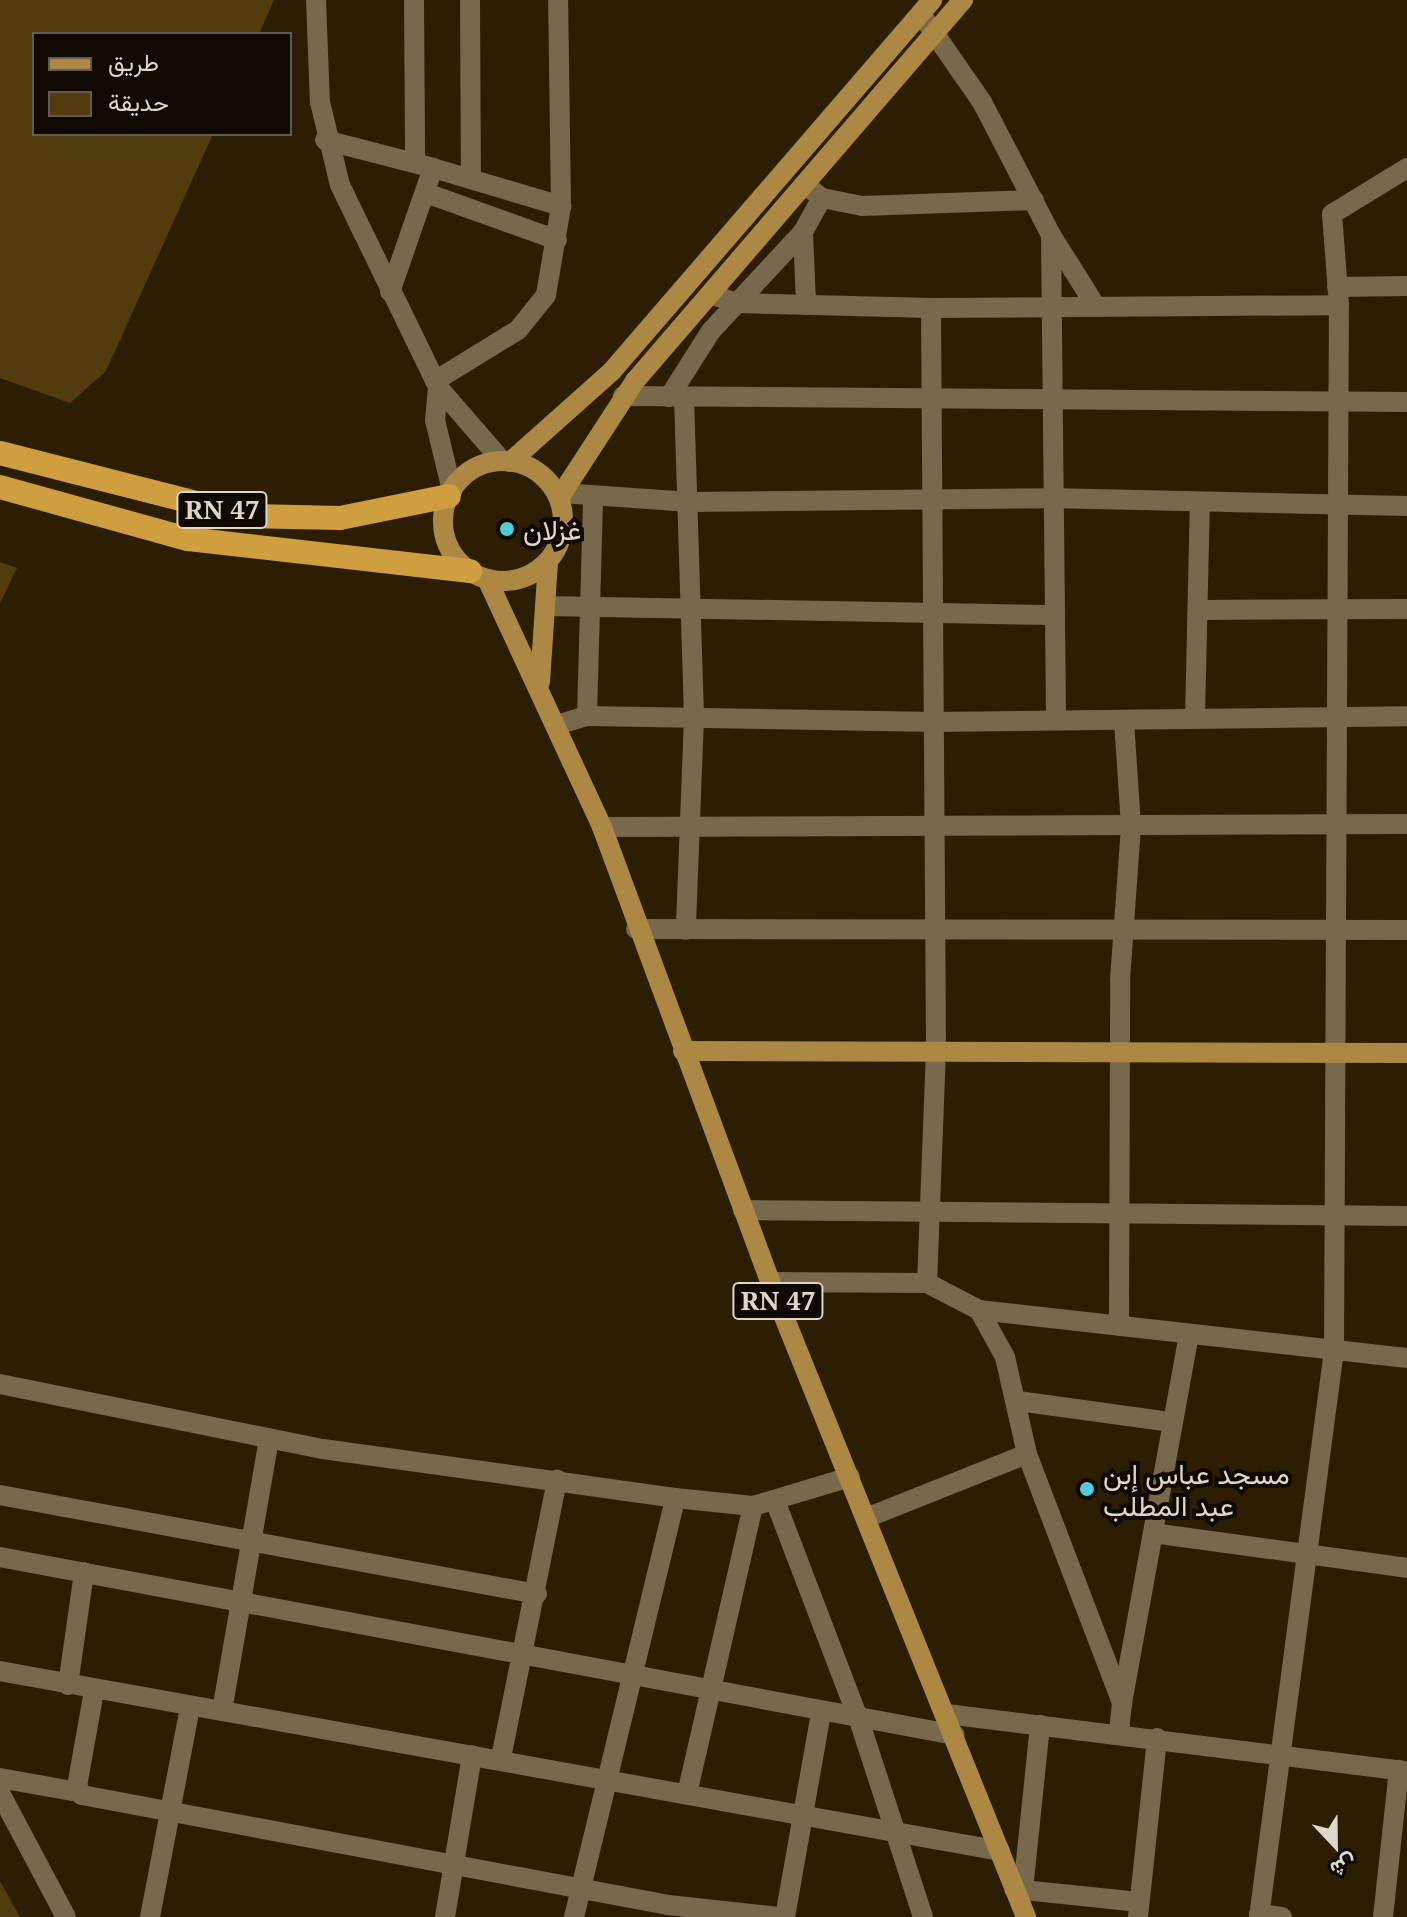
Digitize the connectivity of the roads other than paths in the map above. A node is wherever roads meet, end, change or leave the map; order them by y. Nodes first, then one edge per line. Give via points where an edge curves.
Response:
1 (316, 0) edge
2 (414, 0) edge
3 (470, 0) edge
4 (558, 0) edge
5 (963, 0) edge
6 (928, 4) edge
7 (935, 30) junction
8 (325, 140) junction
9 (424, 164) junction
10 (1407, 168) edge
11 (471, 178) junction
12 (814, 192) junction
13 (426, 193) junction
14 (1034, 200) junction
15 (561, 206) junction
16 (803, 232) junction
17 (1051, 235) junction
18 (557, 240) junction
19 (1407, 286) edge
20 (390, 292) junction
21 (711, 294) junction
22 (1338, 296) junction
23 (806, 302) junction
24 (736, 303) junction
25 (1050, 305) junction
26 (1095, 305) junction
27 (931, 308) junction
28 (436, 384) junction
29 (623, 396) junction
30 (677, 397) junction
31 (929, 401) junction
32 (1049, 401) junction
33 (1407, 402) edge
34 (1335, 404) junction
35 (0, 453) edge
36 (506, 462) junction
37 (0, 487) edge
38 (450, 493) junction
39 (561, 496) junction
40 (593, 497) junction
41 (1049, 498) junction
42 (931, 501) junction
43 (691, 502) junction
44 (1200, 505) junction
45 (1336, 506) junction
46 (1407, 506) edge
47 (548, 561) junction
48 (479, 575) junction
49 (545, 606) junction
50 (591, 607) junction
51 (690, 609) junction
52 (1334, 609) junction
53 (1407, 609) edge
54 (1198, 610) junction
55 (931, 613) junction
56 (1051, 615) junction
57 (540, 682) junction
58 (587, 716) junction
59 (1407, 716) edge
60 (694, 717) junction
61 (1195, 718) junction
62 (1334, 718) junction
63 (1056, 719) junction
64 (1124, 720) junction
65 (935, 722) junction
66 (557, 725) junction
67 (1336, 823) junction
68 (691, 824) junction
69 (933, 824) junction
70 (1407, 824) edge
71 (1131, 826) junction
72 (602, 827) junction
73 (1124, 928) junction
74 (636, 929) junction
75 (686, 930) junction
76 (1407, 930) edge
77 (1335, 933) junction
78 (932, 934) junction
79 (936, 1050) junction
80 (1119, 1050) junction
81 (683, 1051) junction
82 (1331, 1051) junction
83 (1407, 1053) edge
84 (743, 1210) junction
85 (928, 1211) junction
86 (1124, 1214) junction
87 (1407, 1216) edge
88 (1330, 1219) junction
89 (770, 1282) junction
90 (927, 1283) junction
91 (979, 1310) junction
92 (1119, 1326) junction
93 (1189, 1334) junction
94 (1334, 1350) junction
95 (1407, 1358) edge
96 (0, 1384) edge
97 (1018, 1401) junction
98 (1172, 1422) junction
99 (269, 1439) junction
100 (1027, 1454) junction
101 (850, 1477) junction
102 (557, 1480) junction
103 (0, 1495) edge
104 (675, 1498) junction
105 (776, 1503) junction
106 (753, 1506) junction
107 (866, 1518) junction
108 (1153, 1533) junction
109 (251, 1541) junction
110 (1309, 1554) junction
111 (0, 1557) edge
112 (1407, 1568) edge
113 (84, 1572) junction
114 (537, 1594) junction
115 (243, 1599) junction
116 (525, 1655) junction
117 (0, 1671) edge
118 (629, 1674) junction
119 (68, 1685) junction
120 (709, 1690) junction
121 (94, 1691) junction
122 (1122, 1703) junction
123 (190, 1708) junction
124 (222, 1711) junction
125 (821, 1713) junction
126 (947, 1714) junction
127 (859, 1720) junction
128 (1040, 1725) junction
129 (1119, 1733) junction
130 (955, 1735) junction
131 (1157, 1738) junction
132 (1281, 1753) junction
133 (472, 1755) junction
134 (501, 1758) junction
135 (1403, 1771) edge
136 (0, 1778) edge
137 (603, 1778) junction
138 (78, 1792) junction
139 (0, 1793) edge
140 (687, 1794) junction
141 (170, 1814) junction
142 (803, 1817) junction
143 (897, 1836) junction
144 (1000, 1851) junction
145 (454, 1865) junction
146 (579, 1887) junction
147 (1019, 1890) junction
148 (1139, 1909) edge
149 (667, 1911) edge
150 (66, 1916) edge
151 (1259, 1916) edge
152 (87, 1917) edge
153 (150, 1917) edge
154 (445, 1917) edge
155 (574, 1917) edge
156 (783, 1917) edge
157 (923, 1917) edge
158 (1026, 1917) edge
159 (1282, 1917) edge
160 (1383, 1917) edge

1 - 8 street
2 - 9 street
3 - 11 street
4 - 15 street
5 - 7 main road
6 - 7 street
6 - 36 main road via 612,371
7 - 12 main road
7 - 14 street
8 - 9 street
8 - 20 street
9 - 11 street
9 - 13 street
10 - 22 street via 1336,205
11 - 15 street
12 - 14 street via 862,206
12 - 16 street
12 - 21 main road
13 - 18 street
13 - 20 street
14 - 17 street
15 - 18 street
16 - 23 street
16 - 24 street
17 - 25 street
17 - 26 street
18 - 28 street via 535,313 483,356
19 - 22 street
20 - 28 street
21 - 24 street
21 - 29 main road
22 - 26 street
22 - 34 street
23 - 24 street
23 - 27 street
24 - 30 street
25 - 26 street
25 - 27 street
25 - 32 street
27 - 31 street
28 - 36 street
28 - 38 street via 435,420
29 - 30 street
29 - 39 main road
30 - 31 street
30 - 43 street
31 - 32 street
31 - 42 street
32 - 34 street
32 - 41 street
33 - 34 street
34 - 45 street
35 - 38 highway, RN 47 via 248,516 340,518
36 - 38 main road via 473,470
36 - 39 main road via 539,473
37 - 48 highway, RN 47 via 188,539
38 - 48 main road via 446,537
39 - 40 street
39 - 47 main road via 563,531
40 - 43 street
40 - 50 street
41 - 42 street
41 - 44 street
41 - 56 street
42 - 43 street
42 - 55 street
43 - 51 street
44 - 45 street
44 - 54 street
45 - 46 street
45 - 52 street
47 - 48 main road via 520,579
47 - 49 main road, RN 47
48 - 57 main road, RN 47
49 - 50 street
49 - 57 main road, RN 47
50 - 51 street
50 - 58 street
51 - 55 street
51 - 60 street
52 - 53 street
52 - 54 street
52 - 62 street
54 - 61 street
55 - 56 street
55 - 65 street
56 - 63 street
57 - 66 main road, RN 47
58 - 60 street
58 - 66 street
59 - 62 street
60 - 65 street
60 - 68 street
61 - 62 street
61 - 64 street
62 - 67 street
63 - 64 street
63 - 65 street
64 - 71 street
65 - 69 street
66 - 72 main road, RN 47
67 - 70 street
67 - 71 street
67 - 77 street
68 - 69 street
68 - 72 street
68 - 75 street
69 - 71 street
69 - 78 street
71 - 73 street
72 - 74 main road, RN 47
73 - 77 street
73 - 78 street
73 - 80 street
74 - 75 street
74 - 81 main road, RN 47
75 - 78 street
76 - 77 street
77 - 82 street
78 - 79 street
79 - 80 main road
79 - 81 main road
79 - 85 street
80 - 82 main road
80 - 86 street
81 - 84 main road, RN 47
82 - 83 main road
82 - 88 street
84 - 85 street
84 - 89 main road, RN 47
85 - 86 street
85 - 90 street
86 - 88 street
86 - 92 street
87 - 88 street
88 - 94 street
89 - 90 street
89 - 101 main road, RN 47
90 - 91 street
91 - 92 street
91 - 97 street via 1005,1357
92 - 93 street
93 - 94 street
93 - 98 street
94 - 95 street
94 - 110 street
96 - 99 street
97 - 98 street
97 - 100 street
98 - 108 street
99 - 102 street
99 - 109 street
100 - 107 street
100 - 122 street
101 - 105 street
101 - 107 main road, RN 47
102 - 104 street
102 - 114 street
103 - 109 street
104 - 106 street
104 - 118 street
105 - 106 street
105 - 127 street
106 - 120 street
107 - 126 main road, RN 47
108 - 110 street
108 - 122 street
109 - 114 street
109 - 115 street
110 - 112 street
110 - 132 street
111 - 113 street
113 - 115 street
113 - 119 street
114 - 116 street
115 - 116 street
115 - 124 street
116 - 118 street
116 - 134 street
117 - 119 street
118 - 120 street
118 - 137 street
119 - 121 street
120 - 125 street
120 - 140 street
121 - 123 street
121 - 138 street
122 - 129 street
123 - 124 street
123 - 141 street
124 - 133 street
125 - 127 street
125 - 142 street
126 - 128 street
126 - 130 main road, RN 47
127 - 130 street
127 - 143 street
128 - 129 street
128 - 147 street
129 - 131 street
130 - 144 main road, RN 47
131 - 132 street
131 - 148 street
132 - 135 street
132 - 151 street
133 - 134 street
133 - 145 street
134 - 137 street
135 - 160 street
136 - 138 street
137 - 140 street
137 - 146 street
138 - 141 street
139 - 150 street
140 - 142 street
141 - 145 street
141 - 153 street
142 - 143 street
142 - 156 street
143 - 144 street
143 - 157 street
144 - 147 main road, RN 47
145 - 146 street
145 - 154 street
146 - 149 street
146 - 155 street
147 - 148 street
147 - 158 main road, RN 47
149 - 156 street
150 - 152 street
151 - 159 street

